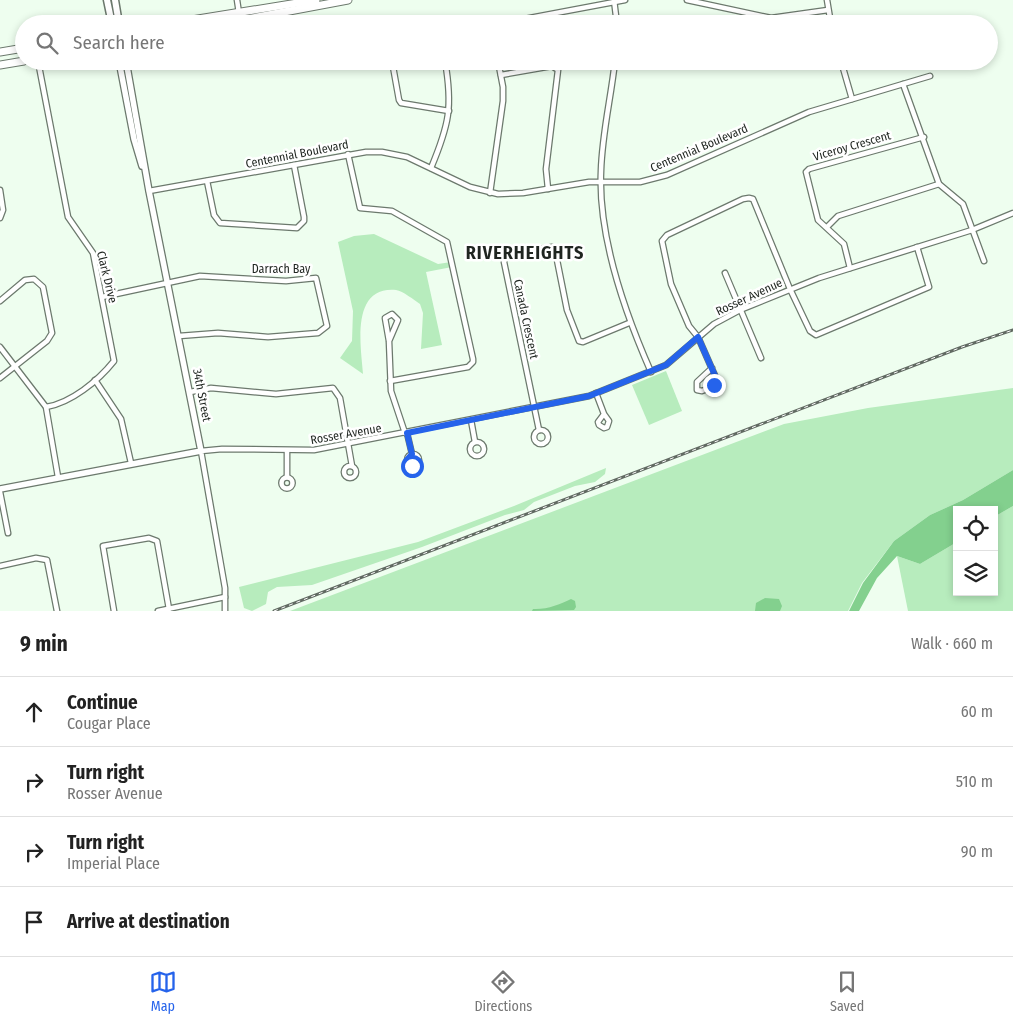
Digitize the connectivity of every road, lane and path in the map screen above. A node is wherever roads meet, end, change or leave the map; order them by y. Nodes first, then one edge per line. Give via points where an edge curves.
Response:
1 (107, 0) edge
2 (115, 0) edge
3 (237, 0) edge
4 (316, 0) edge
5 (348, 0) edge
6 (624, 0) edge
7 (687, 0) edge
8 (827, 0) edge
9 (614, 1) edge
10 (828, 10) junction
11 (239, 12) junction
12 (110, 15) edge
13 (118, 15) edge
14 (221, 15) edge
15 (240, 15) edge
16 (268, 15) edge
17 (543, 15) edge
18 (616, 15) edge
19 (757, 15) edge
20 (792, 15) edge
21 (829, 15) edge
22 (15, 50) edge
23 (0, 52) edge
24 (15, 62) edge
25 (0, 65) edge
26 (40, 70) edge
27 (121, 70) edge
28 (127, 70) edge
29 (394, 70) edge
30 (447, 70) edge
31 (500, 70) edge
32 (529, 70) edge
33 (558, 70) edge
34 (614, 70) edge
35 (844, 70) edge
36 (501, 75) junction
37 (930, 76) dead end
38 (903, 84) junction
39 (852, 99) junction
40 (449, 111) junction
41 (136, 129) junction
42 (924, 137) junction
43 (348, 154) junction
44 (294, 164) junction
45 (431, 168) junction
46 (207, 180) junction
47 (601, 181) junction
48 (939, 184) junction
49 (148, 188) junction
50 (548, 189) junction
51 (0, 190) edge
52 (490, 193) junction
53 (1013, 213) edge
54 (0, 218) edge
55 (826, 227) junction
56 (972, 230) junction
57 (917, 247) junction
58 (984, 261) dead end
59 (850, 268) junction
60 (725, 273) dead end
61 (168, 283) junction
62 (790, 289) junction
63 (102, 297) junction
64 (0, 301) edge
65 (740, 310) junction
66 (629, 323) junction
67 (179, 336) junction
68 (698, 337) junction
69 (389, 341) junction
70 (0, 347) edge
71 (761, 358) dead end
72 (16, 366) junction
73 (712, 368) junction
74 (651, 372) junction
75 (0, 378) edge
76 (95, 380) junction
77 (390, 381) junction
78 (190, 392) junction
79 (596, 393) junction
80 (46, 407) junction
81 (535, 408) junction
82 (604, 414) dead end
83 (471, 420) junction
84 (539, 430) dead end
85 (406, 433) junction
86 (475, 442) dead end
87 (349, 444) junction
88 (202, 451) junction
89 (287, 451) junction
90 (412, 454) dead end
91 (131, 463) junction
92 (352, 466) dead end
93 (58, 477) junction
94 (287, 477) dead end
95 (0, 490) edge
96 (8, 533) dead end
97 (0, 566) edge
98 (225, 597) junction
99 (169, 609) junction
100 (57, 611) edge
101 (114, 611) edge
102 (158, 611) edge
103 (225, 611) edge

1 - 12 main road
2 - 13 main road
3 - 11 street
4 - 11 main road
5 - 16 main road
6 - 9 street
7 - 19 street
8 - 10 street
9 - 17 street
9 - 18 street
10 - 20 street
10 - 21 street
11 - 14 main road
11 - 15 street
22 - 23 main road
24 - 25 main road
26 - 63 street, Clark Drive via 68,217 93,253
27 - 41 street, 34th Street
28 - 41 street, 34th Street
29 - 40 street via 401,103
30 - 40 street
31 - 36 street
32 - 36 street
33 - 50 street via 546,169
34 - 47 street
35 - 39 street
36 - 52 street via 503,101
37 - 38 street, Centennial Boulevard
38 - 39 street, Centennial Boulevard
38 - 42 street
39 - 47 street, Centennial Boulevard via 794,118 660,177 640,182
40 - 45 street via 444,138
41 - 49 street, 34th Street
42 - 48 street
42 - 55 street, Viceroy Crescent via 809,169 806,178 815,215
43 - 44 street, Centennial Boulevard
43 - 45 street, Centennial Boulevard via 396,154
43 - 77 street via 360,208 392,211 447,242 473,359 468,367
44 - 46 street, Centennial Boulevard
44 - 46 street via 304,217 297,228 220,223 214,215
45 - 52 street, Centennial Boulevard
46 - 49 street, Centennial Boulevard
47 - 50 street, Centennial Boulevard
47 - 66 street via 602,205 616,278
48 - 55 street via 838,216
48 - 56 street via 963,204
49 - 61 street, 34th Street
50 - 52 street, Centennial Boulevard via 515,194
51 - 54 street via 3,210
53 - 56 street, Rosser Avenue
55 - 59 street, Viceroy Crescent via 844,244
56 - 57 street, Rosser Avenue
56 - 58 street
57 - 59 street, Rosser Avenue
57 - 62 street via 929,287 820,334 810,331
59 - 62 street, Rosser Avenue
60 - 65 street
61 - 63 street
61 - 67 street, 34th Street
61 - 67 street, Darrach Bay via 200,276 286,281 316,278 327,326 318,333 268,337
62 - 65 street, Rosser Avenue
62 - 68 street via 753,199 743,199 667,235 662,241 671,284
63 - 76 street, Clark Drive via 114,361
64 - 72 street via 25,280 34,278 43,287 52,333 47,341
65 - 68 street, Rosser Avenue
65 - 71 street
66 - 74 street
66 - 81 street, Canada Crescent via 584,342 579,341 567,310 555,250 552,247 505,257
67 - 78 street, 34th Street
68 - 73 street
68 - 74 street, Rosser Avenue via 676,358
69 - 69 street via 398,320 392,314 385,318
69 - 77 street
70 - 72 street
72 - 75 street
72 - 80 street
73 - 73 street via 697,382 697,390 714,385 716,378
74 - 79 street, Rosser Avenue
76 - 80 street, Clark Drive via 61,405
76 - 91 street via 121,419
77 - 85 street
78 - 87 street via 211,388 276,394 333,388 340,398
78 - 88 street, 34th Street
79 - 81 street, Rosser Avenue
79 - 82 street
80 - 93 street
81 - 83 street, Rosser Avenue
81 - 84 street
83 - 85 street, Rosser Avenue
83 - 86 street
85 - 87 street, Rosser Avenue
85 - 90 street
87 - 89 street, Rosser Avenue
87 - 92 street
88 - 89 street, Rosser Avenue
88 - 91 street, Rosser Avenue
88 - 98 street, 34th Street
89 - 94 street
91 - 93 street, Rosser Avenue
93 - 95 street, Rosser Avenue
95 - 96 street
97 - 100 street via 36,558 46,560
98 - 99 street
98 - 103 street, 34th Street
99 - 101 street via 157,541 149,538 103,546
99 - 102 street

